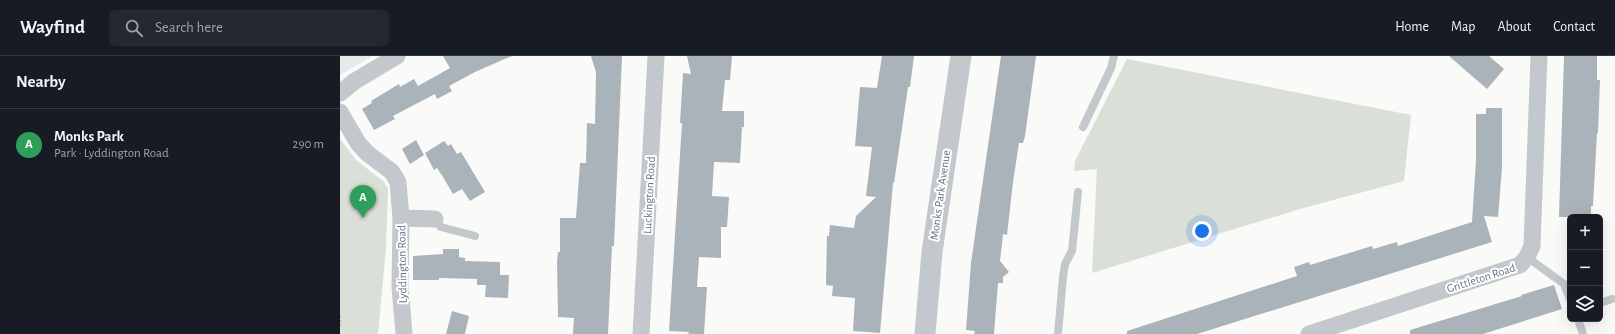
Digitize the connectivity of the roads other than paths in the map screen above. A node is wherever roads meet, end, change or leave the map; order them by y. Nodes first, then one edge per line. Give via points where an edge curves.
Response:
1 (397, 56) edge
2 (656, 56) edge
3 (961, 56) edge
4 (1114, 56) edge
5 (1539, 56) edge
6 (340, 93) edge
7 (340, 112) edge
8 (1083, 127) dead end
9 (1078, 192) dead end
10 (401, 218) junction
11 (435, 218) joint
12 (475, 236) dead end
13 (1527, 257) junction
14 (1567, 292) edge
15 (1612, 298) dead end
16 (1603, 301) edge
17 (1579, 322) edge
18 (404, 334) edge
19 (641, 334) edge
20 (925, 334) edge
21 (1058, 334) edge
22 (1309, 334) edge
23 (1583, 334) edge

1 - 6 street
2 - 19 street, Luckington Road
3 - 20 street, Monks Park Avenue via 932,252
4 - 8 lane via 1111,68
5 - 13 street, Grittleton Road via 1532,246
7 - 10 street, Lyddington Road via 358,143 392,172 398,182
9 - 21 lane via 1072,251 1065,264 1063,277
10 - 11 street, Lyddington Road
10 - 18 street, Lyddington Road via 400,287
11 - 12 lane via 441,227
13 - 14 lane via 1564,284
13 - 22 street, Grittleton Road via 1520,265
15 - 16 lane
17 - 23 lane

